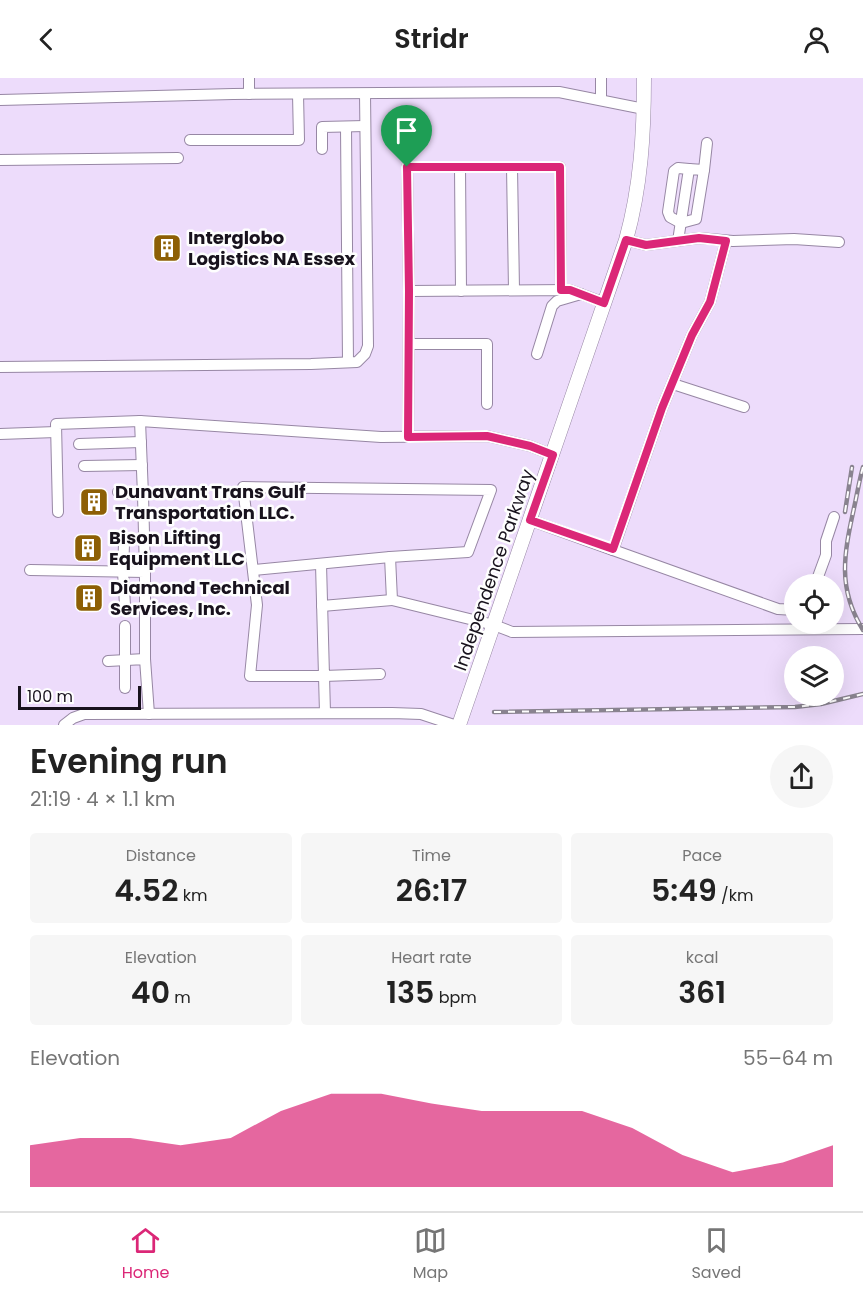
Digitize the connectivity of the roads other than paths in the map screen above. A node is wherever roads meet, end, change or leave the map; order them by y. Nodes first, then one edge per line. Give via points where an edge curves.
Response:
1 (249, 78) edge
2 (601, 78) edge
3 (644, 78) edge
4 (249, 94) junction
5 (298, 94) junction
6 (365, 94) junction
7 (601, 99) junction
8 (0, 100) edge
9 (644, 109) junction
10 (365, 126) junction
11 (346, 127) junction
12 (190, 140) dead end
13 (707, 143) dead end
14 (322, 149) dead end
15 (178, 158) dead end
16 (0, 160) edge
17 (460, 167) junction
18 (512, 167) junction
19 (704, 170) junction
20 (689, 172) junction
21 (347, 192) junction
22 (366, 192) junction
23 (681, 223) junction
24 (626, 240) junction
25 (678, 241) junction
26 (726, 241) junction
27 (839, 242) dead end
28 (514, 290) junction
29 (561, 290) junction
30 (409, 291) junction
31 (460, 291) junction
32 (581, 294) junction
33 (604, 303) junction
34 (409, 344) junction
35 (537, 354) dead end
36 (348, 362) junction
37 (0, 367) edge
38 (673, 384) junction
39 (487, 404) dead end
40 (744, 407) dead end
41 (140, 421) junction
42 (56, 432) junction
43 (0, 434) edge
44 (408, 437) junction
45 (141, 442) junction
46 (79, 444) dead end
47 (553, 455) junction
48 (142, 465) junction
49 (84, 466) dead end
50 (118, 492) dead end
51 (143, 495) junction
52 (58, 512) dead end
53 (834, 517) dead end
54 (530, 520) junction
55 (124, 544) dead end
56 (613, 549) junction
57 (390, 557) junction
58 (321, 564) junction
59 (30, 570) dead end
60 (253, 570) junction
61 (123, 572) junction
62 (145, 572) junction
63 (819, 574) edge
64 (392, 600) junction
65 (125, 604) dead end
66 (322, 606) junction
67 (784, 609) edge
68 (494, 625) junction
69 (125, 626) dead end
70 (863, 629) edge
71 (145, 659) junction
72 (124, 660) junction
73 (108, 661) dead end
74 (380, 674) dead end
75 (324, 676) junction
76 (125, 688) dead end
77 (325, 713) junction
78 (149, 714) junction
79 (200, 719) edge
80 (64, 725) edge
81 (454, 725) edge
82 (459, 725) edge

1 - 4 lane
2 - 7 lane
3 - 9 main road, Independence Parkway
4 - 5 lane
4 - 8 lane
5 - 6 lane
5 - 12 lane via 299,140
6 - 7 lane via 560,92
6 - 10 lane
7 - 9 lane
9 - 24 main road, Independence Parkway via 641,166
10 - 11 lane
10 - 22 lane
11 - 14 lane via 322,127
11 - 21 lane
13 - 19 lane
15 - 16 lane
17 - 18 lane
17 - 30 lane via 407,167
17 - 31 lane
18 - 28 lane
18 - 29 lane via 560,167
19 - 20 lane
19 - 23 lane via 696,219
20 - 23 lane
20 - 23 lane via 678,168 674,173 668,212
21 - 22 lane
21 - 36 lane
22 - 36 lane via 368,346 362,359
23 - 25 lane
24 - 25 lane via 646,245
24 - 33 main road, Independence Parkway
25 - 26 lane
26 - 27 lane
26 - 38 lane via 710,302
28 - 29 lane
28 - 31 lane
29 - 32 lane
30 - 31 lane
30 - 34 lane
32 - 33 lane
32 - 35 lane via 552,306
33 - 47 main road, Independence Parkway
34 - 39 lane via 487,344
34 - 44 lane
36 - 37 lane
38 - 40 lane
38 - 56 lane
41 - 42 lane via 56,424
41 - 44 lane
41 - 45 lane
42 - 43 lane
42 - 52 lane
44 - 47 lane via 487,436
45 - 46 lane
45 - 48 lane
47 - 54 main road, Independence Parkway
48 - 49 lane
48 - 51 lane
50 - 51 lane
51 - 62 lane
53 - 63 lane
54 - 56 lane
54 - 68 main road, Independence Parkway
55 - 61 lane
56 - 67 lane
57 - 58 lane
57 - 60 lane via 468,552 491,490 243,487
57 - 64 lane
58 - 60 lane
58 - 66 lane
59 - 61 lane
60 - 75 lane via 257,605 250,676
61 - 62 lane
61 - 65 lane
62 - 71 lane
64 - 66 lane
64 - 68 lane
66 - 75 lane
68 - 70 lane via 517,634
68 - 82 main road, Independence Parkway
69 - 72 lane
71 - 72 lane
71 - 78 lane
72 - 73 lane
72 - 76 lane
74 - 75 lane
75 - 77 lane
77 - 79 lane
77 - 81 lane via 421,714
78 - 79 lane
78 - 80 lane via 84,714

